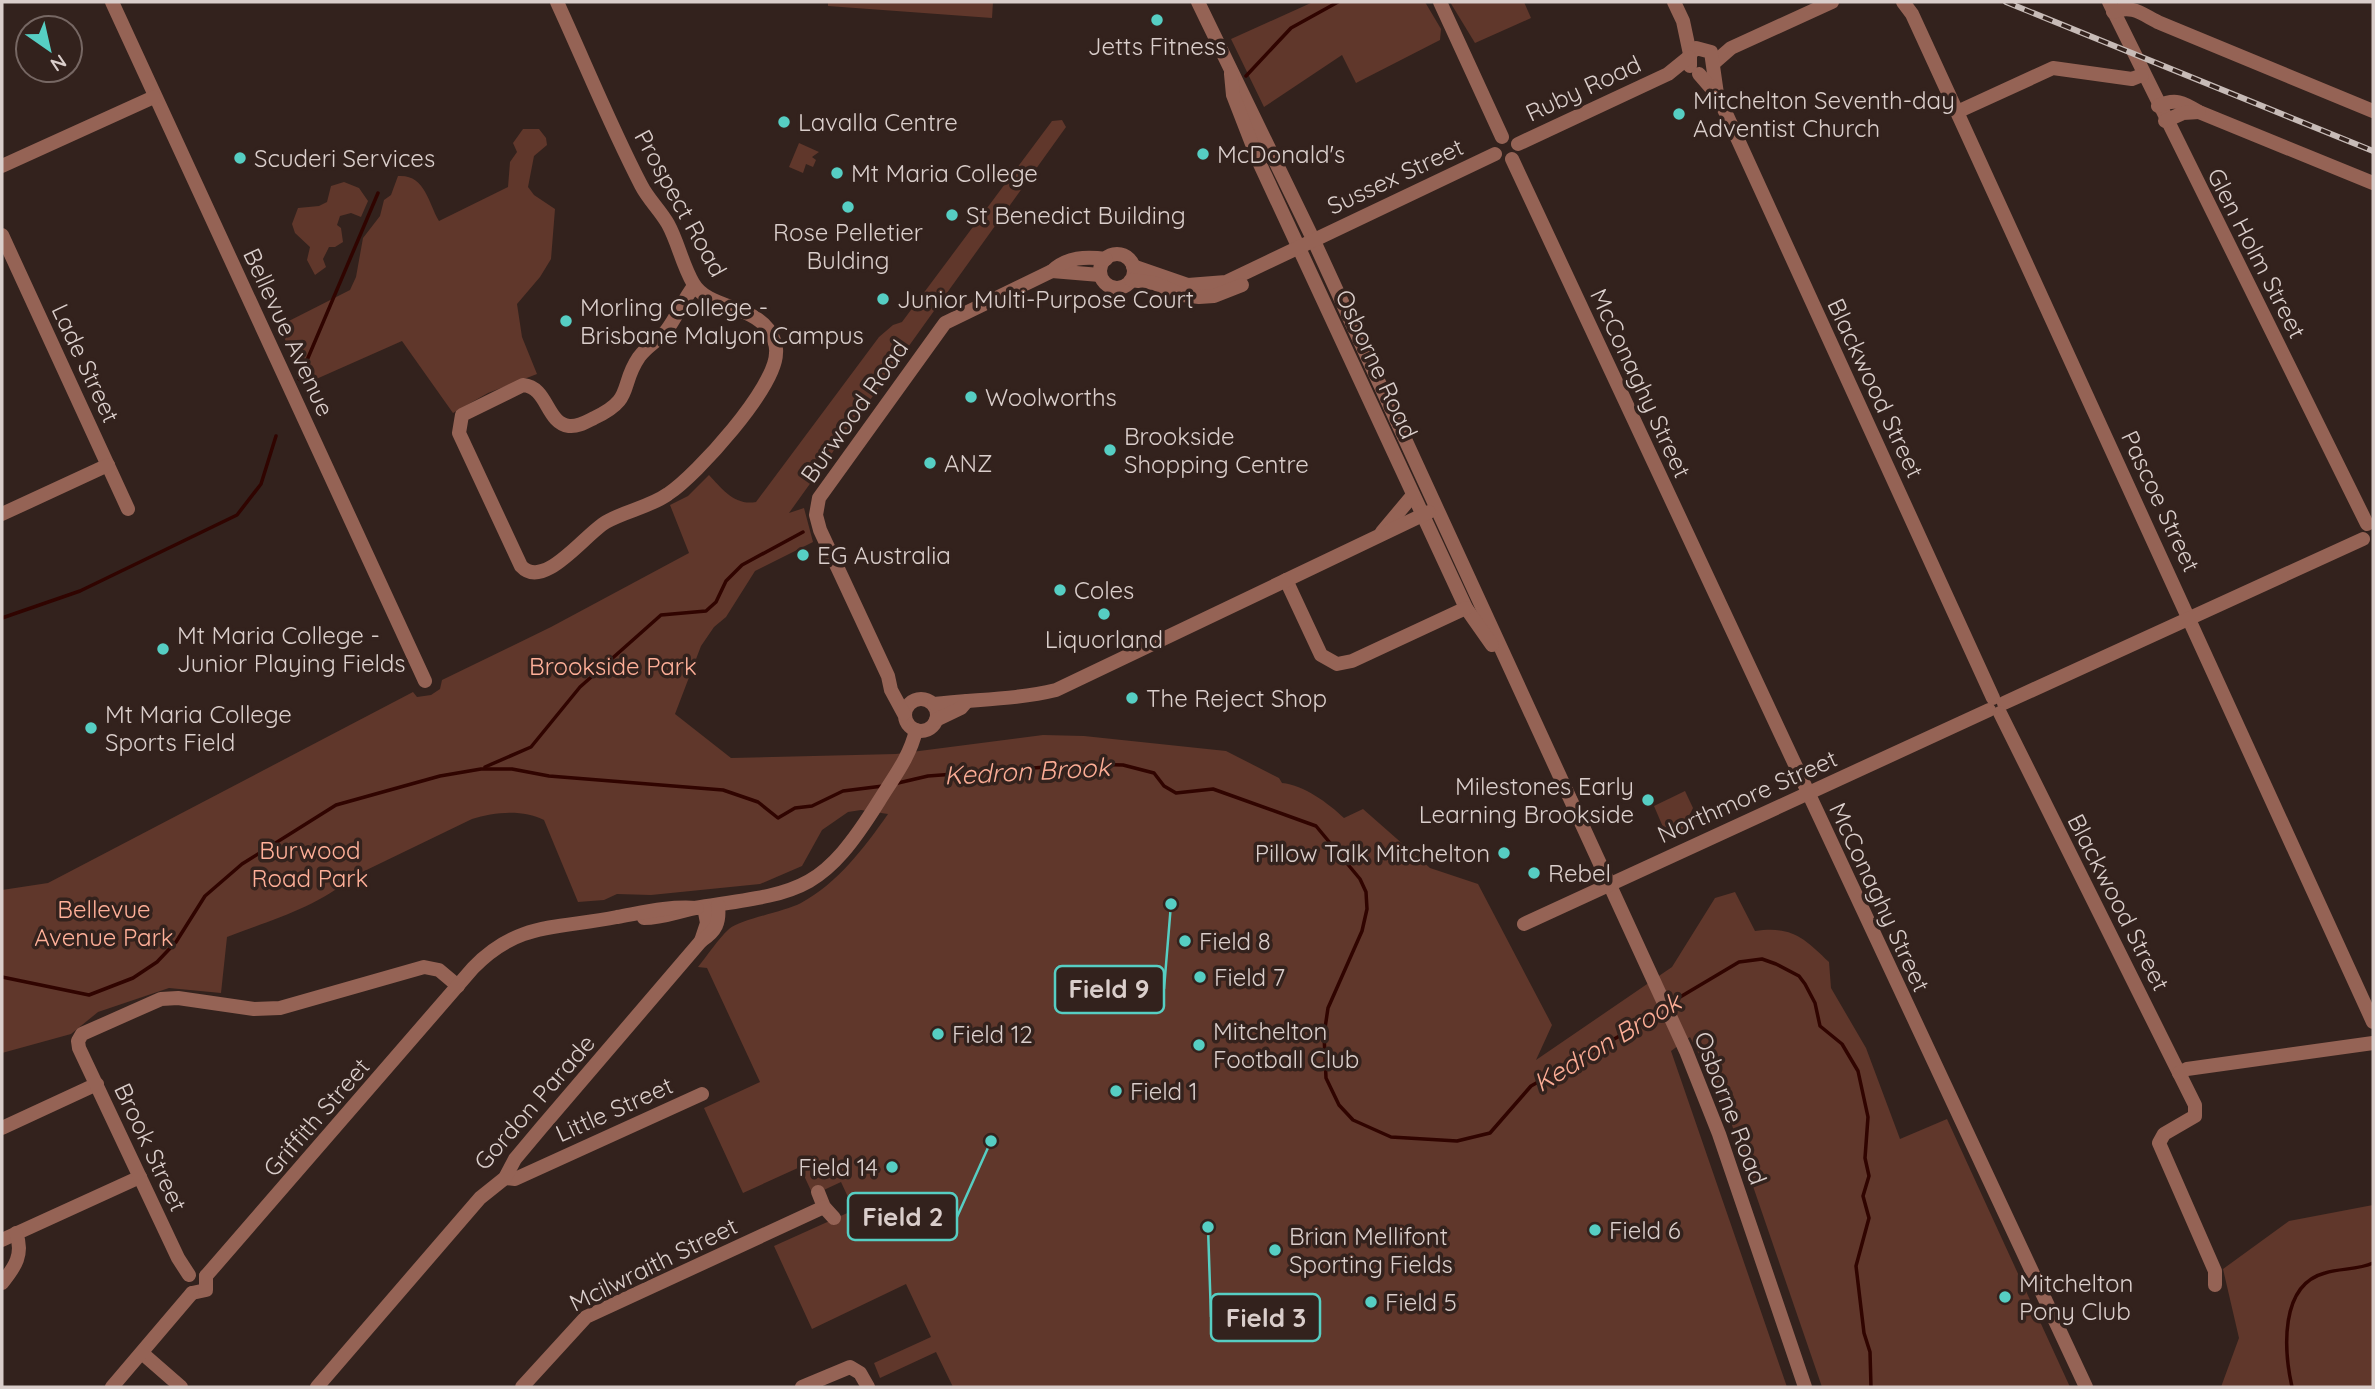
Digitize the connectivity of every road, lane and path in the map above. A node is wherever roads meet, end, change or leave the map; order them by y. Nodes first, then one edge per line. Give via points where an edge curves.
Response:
1 (112, 2) edge
2 (557, 2) edge
3 (1198, 2) edge
4 (1440, 2) edge
5 (1674, 2) edge
6 (1832, 2) edge
7 (1903, 2) edge
8 (2113, 13) edge
9 (1684, 22) junction
10 (1689, 56) junction
11 (1711, 56) junction
12 (1697, 73) junction
13 (1231, 74) junction
14 (1668, 74) junction
15 (2142, 75) junction
16 (1718, 96) junction
17 (154, 97) junction
18 (2158, 106) junction
19 (2373, 111) edge
20 (1957, 112) junction
21 (2199, 112) junction
22 (2165, 121) junction
23 (1502, 137) junction
24 (1518, 144) junction
25 (1495, 154) junction
26 (1512, 159) junction
27 (2, 166) edge
28 (2373, 183) edge
29 (2, 236) edge
30 (1314, 241) junction
31 (1300, 251) junction
32 (1105, 259) junction
33 (1052, 271) junction
34 (1132, 273) junction
35 (1100, 275) junction
36 (694, 286) junction
37 (108, 465) junction
38 (1413, 495) junction
39 (1438, 508) junction
40 (128, 509) dead end
41 (2, 514) edge
42 (1423, 515) junction
43 (2369, 532) edge
44 (1382, 533) junction
45 (1286, 580) junction
46 (1466, 608) junction
47 (2189, 618) junction
48 (1505, 663) junction
49 (888, 676) junction
50 (425, 681) dead end
51 (916, 699) junction
52 (967, 701) junction
53 (934, 704) junction
54 (1996, 706) junction
55 (904, 714) junction
56 (936, 720) junction
57 (916, 730) junction
58 (1807, 795) junction
59 (1609, 885) junction
60 (706, 907) junction
61 (1524, 924) dead end
62 (458, 986) junction
63 (2373, 1022) edge
64 (2373, 1043) edge
65 (2179, 1073) junction
66 (97, 1084) junction
67 (702, 1094) dead end
68 (2, 1128) edge
69 (140, 1177) junction
70 (505, 1178) junction
71 (818, 1192) dead end
72 (824, 1207) junction
73 (834, 1218) dead end
74 (16, 1233) junction
75 (2, 1240) edge
76 (189, 1275) junction
77 (206, 1276) junction
78 (2, 1283) edge
79 (2215, 1285) dead end
80 (192, 1293) junction
81 (142, 1353) junction
82 (112, 1387) edge
83 (181, 1387) edge
84 (317, 1387) edge
85 (522, 1387) edge
86 (802, 1387) edge
87 (868, 1387) edge
88 (1805, 1387) edge
89 (2086, 1387) edge

1 - 17 street, Bellevue Avenue
2 - 36 street, Prospect Road via 641,186 668,224
3 - 13 street, Osborne Road
4 - 23 street
5 - 9 street
6 - 11 street
7 - 20 street, Pascoe Street
8 - 15 street, Glen Holm Street
8 - 19 street via 2132,8
9 - 10 street
9 - 11 street
10 - 11 street via 1696,48
10 - 12 street via 1689,65
10 - 14 street, Ruby Road
11 - 12 street via 1708,72
11 - 16 street, Blackwood Street
12 - 14 street, Ruby Road
12 - 16 street, Blackwood Street
13 - 30 street, Osborne Road via 1244,90
13 - 31 street, Osborne Road via 1233,95 1252,147
14 - 24 street, Ruby Road
15 - 18 street, Glen Holm Street
15 - 20 street via 2132,79 2053,68
16 - 54 street, Blackwood Street
17 - 27 street
17 - 50 street, Bellevue Avenue
18 - 21 street via 2175,100
18 - 22 street, Glen Holm Street
20 - 47 street, Pascoe Street
21 - 22 street
21 - 28 street
22 - 43 street, Glen Holm Street
23 - 24 street via 1510,136
23 - 25 street via 1496,142
24 - 26 street
25 - 26 street
25 - 30 street, Sussex Street
26 - 58 street, McConaghy Street
29 - 37 street, Lade Street
30 - 31 street
30 - 39 street, Osborne Road
31 - 34 street via 1234,279 1201,286
31 - 38 street, Osborne Road
32 - 33 street, Burwood Road via 1071,260
32 - 34 street via 1120,255
32 - 35 street
33 - 35 street
33 - 49 street, Burwood Road via 945,323 818,502 820,530
34 - 35 street via 1124,286 1114,288
36 - 36 street, Prospect Road via 762,321 775,342 773,368 728,435 684,481 660,499 606,522 548,570 534,575 521,566 459,433 462,415 523,385 535,389 556,419 568,426 607,412 621,401 636,361 668,328
37 - 40 street, Lade Street
37 - 41 street
38 - 42 street, Osborne Road
38 - 44 street
39 - 42 street
39 - 48 street, Osborne Road
42 - 44 street
42 - 46 street, Osborne Road
43 - 47 street, Northmore Street
44 - 45 street
45 - 46 street via 1321,655 1337,664
45 - 52 street via 1056,690
46 - 48 street, Osborne Road
47 - 54 street, Northmore Street
47 - 63 street, Pascoe Street
48 - 59 street, Osborne Road
49 - 51 street
49 - 55 street, Burwood Road
51 - 53 street
51 - 55 street
52 - 53 street
52 - 56 street
53 - 56 street
54 - 58 street, Northmore Street
54 - 65 street, Blackwood Street
55 - 57 street via 907,724
56 - 57 street via 930,728
57 - 60 street via 908,753 867,820 831,865 803,886 767,899
58 - 59 street, Northmore Street
58 - 89 street, McConaghy Street
59 - 61 street, Northmore Street
59 - 88 street, Osborne Road via 1719,1134
60 - 62 street via 662,917 546,926 515,936 482,959
60 - 70 street, Gordon Parade via 717,929 701,941 541,1128
62 - 66 street, Brook Street via 439,970 424,967 280,1008 168,998 113,1018 79,1037 79,1048
62 - 77 street, Griffith Street
64 - 65 street
65 - 79 street, Blackwood Street via 2195,1105 2195,1116 2164,1134 2158,1143 2216,1271
66 - 68 street
66 - 69 street, Brook Street
67 - 70 street, Little Street via 515,1179
69 - 74 street
69 - 76 street, Brook Street
70 - 84 street, Gordon Parade via 483,1194
71 - 72 street
72 - 73 street
72 - 85 street, Mcilwraith Street via 586,1317
74 - 75 street
74 - 78 street via 19,1257
76 - 77 street via 198,1272
76 - 80 street via 186,1284
77 - 80 street via 206,1290
80 - 81 street
81 - 82 street
81 - 83 street
86 - 87 street via 845,1368 863,1376

